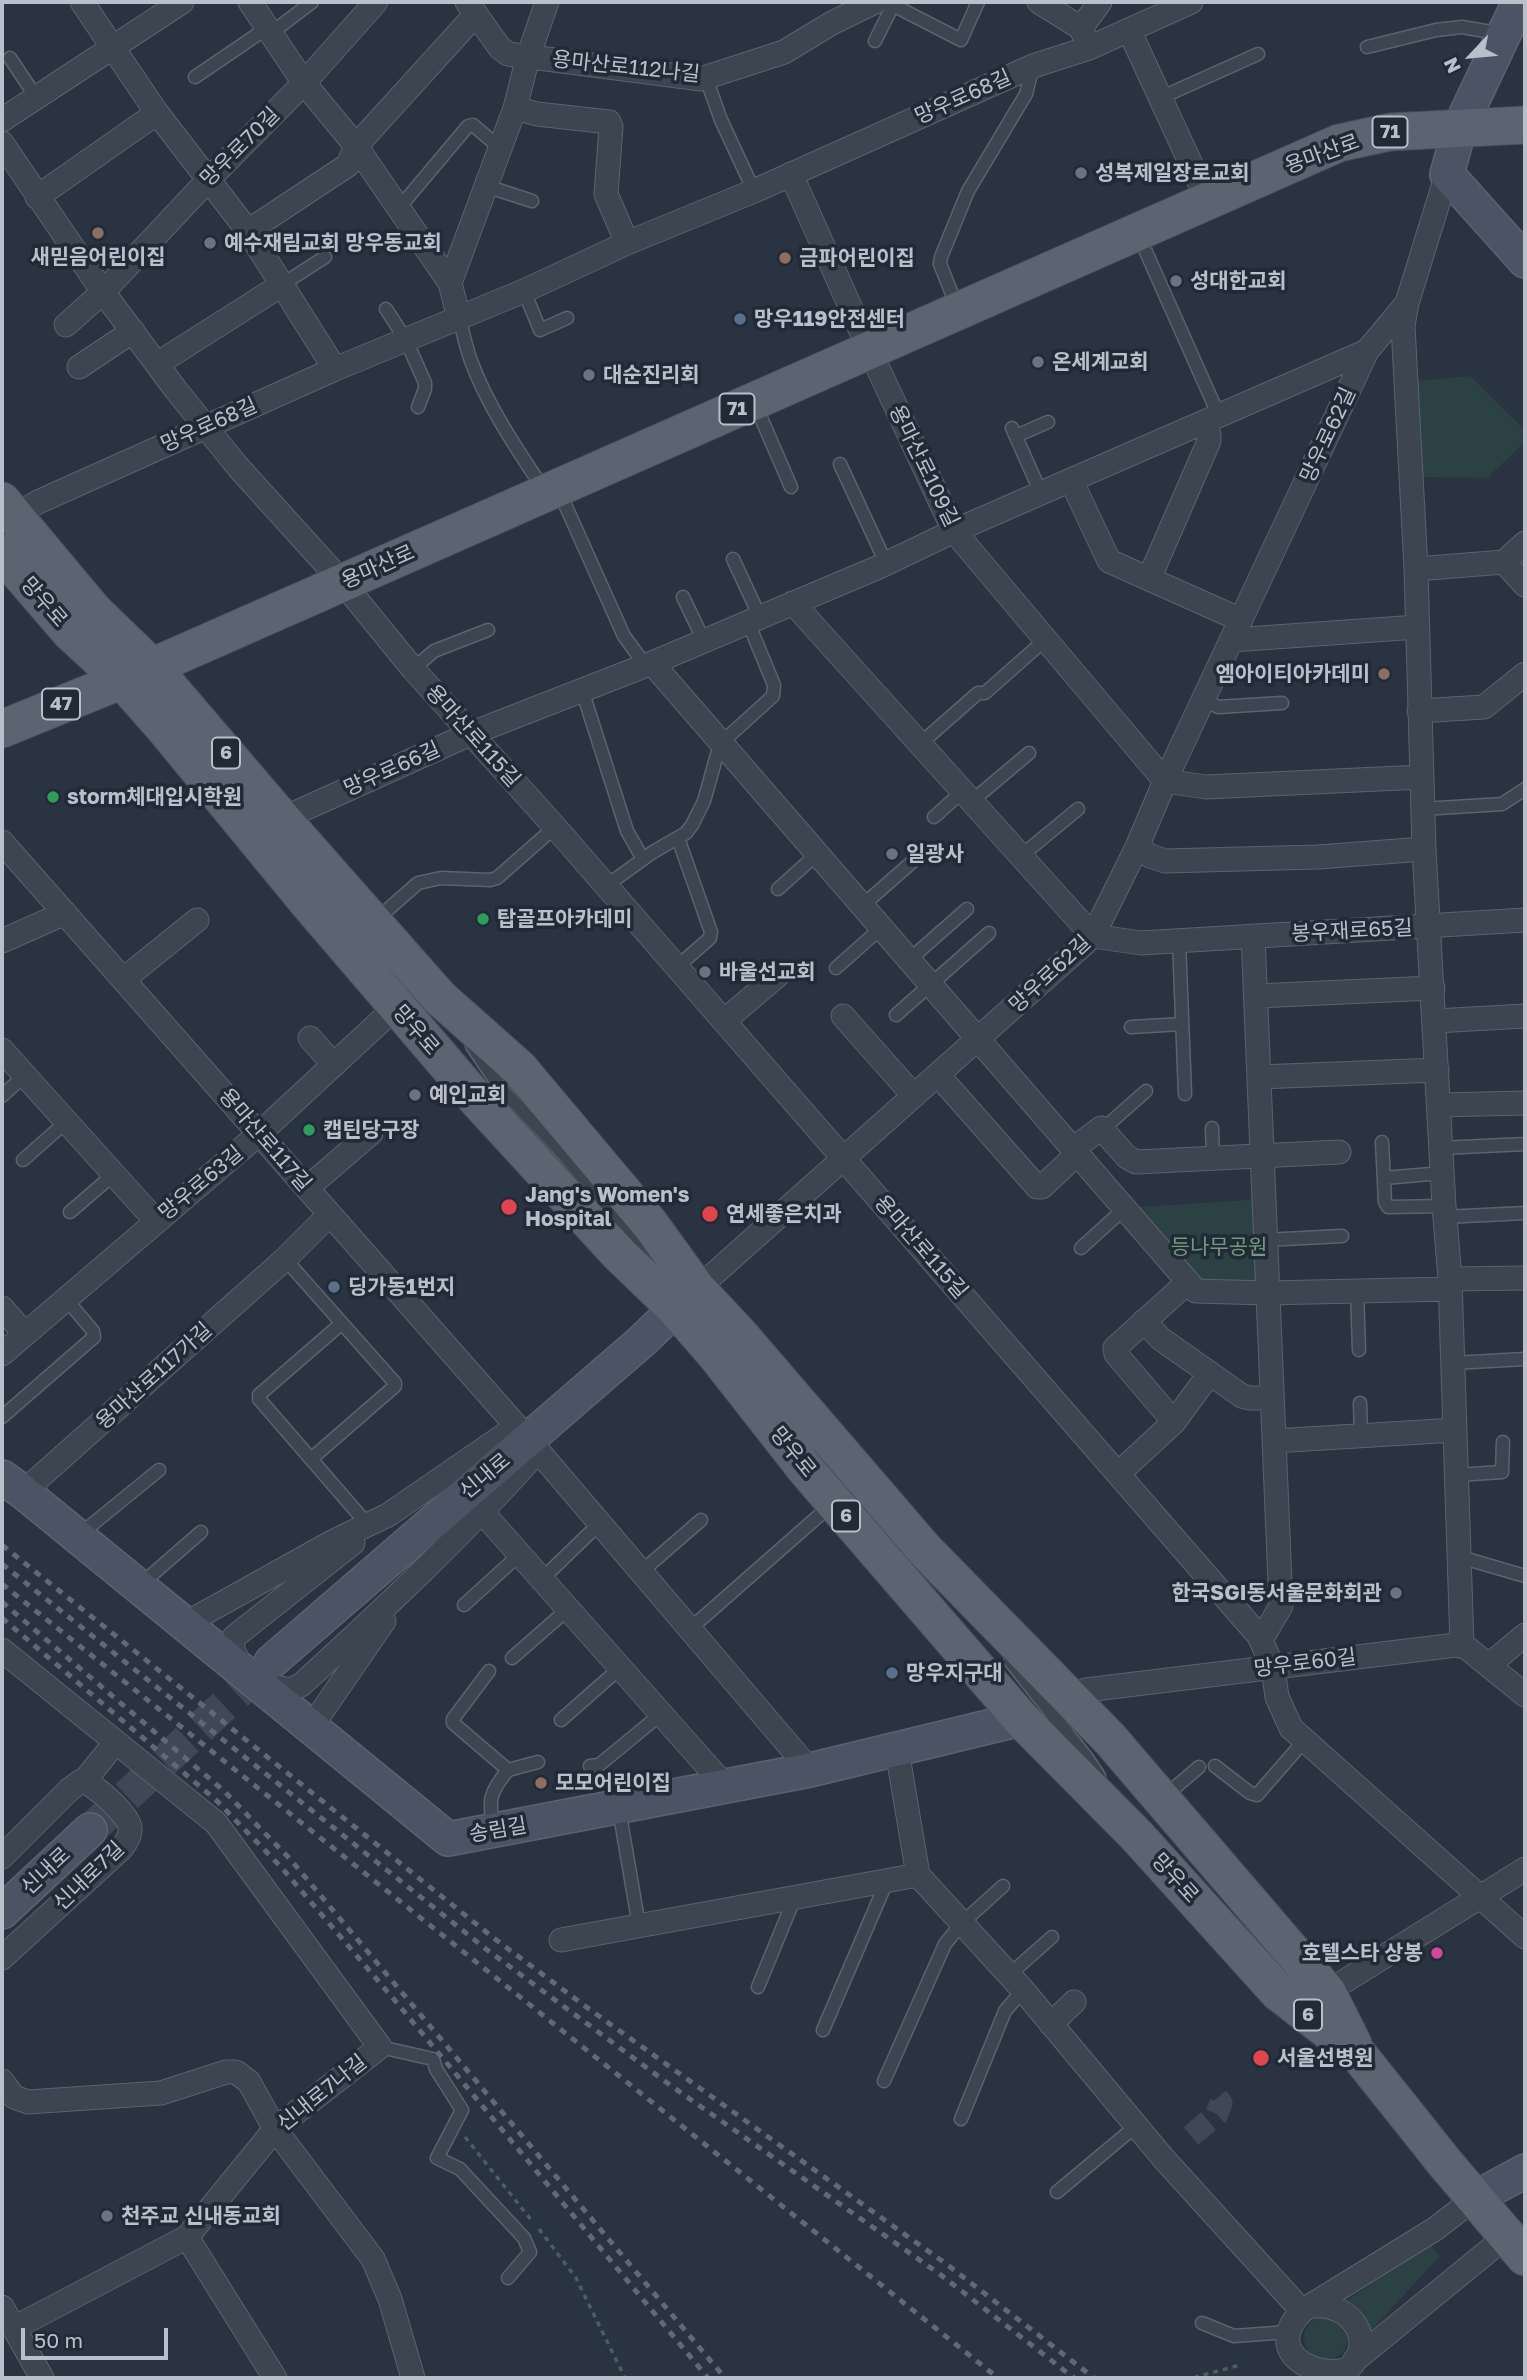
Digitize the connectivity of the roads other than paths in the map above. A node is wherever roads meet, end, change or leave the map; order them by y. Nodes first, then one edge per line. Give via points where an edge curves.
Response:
1 (82, 2) edge
2 (182, 2) edge
3 (250, 2) edge
4 (312, 2) edge
5 (376, 2) edge
6 (547, 2) edge
7 (978, 2) edge
8 (1039, 2) edge
9 (1100, 2) edge
10 (1519, 2) edge
11 (885, 3) edge
12 (1178, 4) edge
13 (472, 8) edge
14 (1129, 30) junction
15 (269, 31) junction
16 (1504, 34) junction
17 (1085, 38) junction
18 (875, 41) dead end
19 (1367, 47) dead end
20 (113, 48) junction
21 (1258, 54) dead end
22 (528, 57) junction
23 (10, 58) dead end
24 (1033, 66) junction
25 (195, 77) dead end
26 (706, 78) junction
27 (304, 83) junction
28 (36, 97) junction
29 (1160, 98) junction
30 (515, 108) junction
31 (157, 113) junction
32 (2, 120) edge
33 (1525, 125) edge
34 (1460, 128) junction
35 (2, 143) edge
36 (356, 146) junction
37 (500, 148) junction
38 (791, 174) junction
39 (1447, 174) junction
40 (208, 180) junction
41 (486, 186) junction
42 (754, 191) junction
43 (37, 197) junction
44 (532, 201) dead end
45 (1208, 201) junction
46 (399, 208) junction
47 (248, 231) junction
48 (1138, 232) junction
49 (627, 243) junction
50 (325, 257) dead end
51 (1525, 261) edge
52 (450, 283) junction
53 (283, 284) junction
54 (524, 291) junction
55 (103, 292) junction
56 (1408, 303) junction
57 (386, 309) dead end
58 (958, 310) junction
59 (459, 318) junction
60 (567, 318) dead end
61 (66, 326) dead end
62 (133, 331) junction
63 (406, 340) junction
64 (869, 349) junction
65 (1367, 351) junction
66 (157, 364) junction
67 (79, 367) dead end
68 (335, 369) junction
69 (754, 401) junction
70 (418, 407) dead end
71 (1211, 419) junction
72 (1048, 422) dead end
73 (205, 427) junction
74 (839, 464) dead end
75 (1071, 480) junction
76 (791, 487) dead end
77 (552, 490) junction
78 (1041, 493) junction
79 (8, 508) edge
80 (954, 531) junction
81 (1525, 543) edge
82 (2, 553) edge
83 (733, 559) dead end
84 (1504, 562) junction
85 (886, 563) junction
86 (1416, 569) junction
87 (1149, 579) junction
88 (343, 583) junction
89 (1525, 586) edge
90 (684, 597) dead end
91 (793, 603) junction
92 (754, 619) junction
93 (1416, 627) junction
94 (488, 629) dead end
95 (1236, 630) junction
96 (1046, 639) junction
97 (704, 641) junction
98 (649, 664) junction
99 (413, 669) junction
100 (136, 673) junction
101 (1525, 674) edge
102 (582, 690) junction
103 (1204, 699) junction
104 (1282, 702) dead end
105 (1419, 711) junction
106 (2, 729) edge
107 (470, 734) junction
108 (720, 744) junction
109 (920, 744) junction
110 (1029, 753) dead end
111 (1422, 777) junction
112 (1166, 781) junction
113 (1525, 789) edge
114 (968, 796) junction
115 (1078, 809) dead end
116 (1423, 809) junction
117 (934, 817) dead end
118 (282, 819) junction
119 (555, 827) junction
120 (678, 838) junction
121 (2, 842) edge
122 (1137, 848) junction
123 (1424, 849) junction
124 (817, 855) junction
125 (920, 855) dead end
126 (1021, 856) junction
127 (643, 859) junction
128 (606, 886) junction
129 (778, 890) dead end
130 (862, 906) junction
131 (967, 909) dead end
132 (365, 912) junction
133 (65, 913) junction
134 (197, 920) dead end
135 (1525, 920) edge
136 (1429, 927) junction
137 (881, 928) junction
138 (989, 933) dead end
139 (1093, 936) junction
140 (1253, 936) junction
141 (1179, 941) junction
142 (2, 942) edge
143 (908, 960) junction
144 (677, 967) junction
145 (836, 968) dead end
146 (778, 975) dead end
147 (124, 979) junction
148 (930, 985) junction
149 (1433, 988) junction
150 (1256, 996) junction
151 (396, 1007) junction
152 (895, 1015) dead end
153 (843, 1016) dead end
154 (1525, 1016) edge
155 (724, 1021) junction
156 (1435, 1021) junction
157 (1182, 1024) junction
158 (1130, 1027) dead end
159 (310, 1038) dead end
160 (977, 1040) junction
161 (2, 1049) edge
162 (334, 1065) junction
163 (1437, 1070) junction
164 (938, 1075) junction
165 (25, 1076) junction
166 (1259, 1077) junction
167 (1146, 1091) dead end
168 (1185, 1094) dead end
169 (2, 1096) edge
170 (914, 1096) junction
171 (1525, 1103) edge
172 (1438, 1105) junction
173 (66, 1122) junction
174 (1212, 1128) dead end
175 (1103, 1129) junction
176 (260, 1133) junction
177 (371, 1133) dead end
178 (1382, 1142) dead end
179 (1525, 1144) edge
180 (1441, 1148) junction
181 (1075, 1151) junction
182 (1339, 1152) dead end
183 (1262, 1156) junction
184 (843, 1158) junction
185 (1213, 1158) junction
186 (23, 1160) dead end
187 (1442, 1173) junction
188 (113, 1175) junction
189 (1384, 1178) junction
190 (307, 1188) junction
191 (1125, 1208) junction
192 (70, 1212) dead end
193 (1444, 1212) junction
194 (1525, 1213) edge
195 (330, 1214) junction
196 (156, 1221) junction
197 (1342, 1236) dead end
198 (1265, 1240) junction
199 (1081, 1248) dead end
200 (285, 1259) junction
201 (1525, 1278) edge
202 (1188, 1282) junction
203 (1450, 1284) junction
204 (1357, 1291) junction
205 (1267, 1293) junction
206 (66, 1299) junction
207 (687, 1299) junction
208 (2, 1308) edge
209 (1144, 1321) junction
210 (342, 1323) junction
211 (25, 1334) junction
212 (1359, 1350) dead end
213 (2, 1354) edge
214 (1525, 1359) edge
215 (1453, 1363) junction
216 (1210, 1373) junction
217 (1272, 1398) junction
218 (1360, 1403) dead end
219 (2, 1417) edge
220 (1174, 1422) junction
221 (1455, 1430) junction
222 (1361, 1436) junction
223 (527, 1440) junction
224 (1274, 1441) junction
225 (1503, 1442) dead end
226 (311, 1459) junction
227 (159, 1470) dead end
228 (1119, 1473) junction
229 (1457, 1475) junction
230 (12, 1484) edge
231 (834, 1502) junction
232 (483, 1513) junction
233 (378, 1520) junction
234 (701, 1520) dead end
235 (599, 1524) junction
236 (201, 1532) dead end
237 (78, 1536) junction
238 (925, 1550) junction
239 (519, 1555) junction
240 (1460, 1557) junction
241 (641, 1572) junction
242 (1525, 1576) edge
243 (541, 1580) junction
244 (139, 1586) junction
245 (406, 1589) junction
246 (464, 1605) dead end
247 (568, 1609) junction
248 (185, 1624) junction
249 (690, 1629) junction
250 (1525, 1634) edge
251 (1261, 1640) junction
252 (1461, 1645) junction
253 (2, 1650) edge
254 (512, 1658) dead end
255 (1489, 1665) junction
256 (1273, 1667) junction
257 (620, 1668) junction
258 (489, 1671) dead end
259 (258, 1672) junction
260 (1525, 1695) edge
261 (1070, 1696) junction
262 (661, 1714) junction
263 (1021, 1719) junction
264 (561, 1720) dead end
265 (312, 1726) junction
266 (1304, 1741) junction
267 (115, 1743) junction
268 (897, 1749) junction
269 (538, 1762) dead end
270 (590, 1766) dead end
271 (1215, 1766) dead end
272 (1199, 1768) dead end
273 (508, 1770) junction
274 (810, 1770) junction
275 (84, 1781) junction
276 (726, 1787) junction
277 (1161, 1799) junction
278 (619, 1807) junction
279 (90, 1830) tunnel mouth
280 (494, 1830) junction
281 (1137, 1836) junction
282 (2, 1857) edge
283 (1525, 1869) edge
284 (918, 1875) junction
285 (887, 1881) junction
286 (1003, 1886) dead end
287 (1480, 1897) junction
288 (795, 1898) junction
289 (2, 1912) edge
290 (962, 1923) junction
291 (639, 1926) junction
292 (1052, 1937) dead end
293 (1525, 1937) edge
294 (561, 1940) dead end
295 (2, 1958) edge
296 (1016, 1983) junction
297 (758, 1987) dead end
298 (1327, 1992) junction
299 (1074, 2002) dead end
300 (1051, 2024) junction
301 (823, 2030) dead end
302 (380, 2047) junction
303 (1359, 2054) junction
304 (2, 2081) edge
305 (884, 2081) dead end
306 (961, 2119) dead end
307 (1136, 2126) junction
308 (275, 2129) junction
309 (1525, 2171) edge
310 (1057, 2192) dead end
311 (1475, 2198) junction
312 (187, 2236) junction
313 (1519, 2239) edge
314 (508, 2278) dead end
315 (2, 2307) edge
316 (1308, 2309) junction
317 (1202, 2323) dead end
318 (14, 2328) junction
319 (1288, 2332) junction
320 (1346, 2372) edge
321 (42, 2378) edge
322 (275, 2378) edge
323 (413, 2378) edge

1 - 20 street
2 - 20 street
3 - 15 street
4 - 15 lane
5 - 27 street, 망우로70길
6 - 22 street
7 - 11 lane via 961,40
8 - 17 street
9 - 17 street
10 - 16 street
11 - 18 lane
11 - 26 street, 용마산로112나길 via 832,23 784,52
12 - 14 street, 망우로68길
13 - 22 street, 용마산로112나길 via 505,52
13 - 36 street
14 - 17 street, 망우로68길
14 - 29 street
15 - 25 lane
15 - 27 street
16 - 19 lane via 1462,27
16 - 34 street
17 - 24 street, 망우로68길
20 - 28 street
20 - 31 street
21 - 29 lane
22 - 26 street, 용마산로112나길
22 - 30 street
23 - 28 lane
24 - 38 street, 망우로68길
24 - 58 lane via 1026,94 968,191 940,261
26 - 42 lane
27 - 36 street
27 - 40 street, 망우로70길
28 - 32 street
29 - 45 street
30 - 37 street
30 - 49 street via 609,122 606,194
31 - 40 street
31 - 43 street
33 - 34 main road, 용마산로 / 71
34 - 39 street
34 - 45 main road, 용마산로 / 71 via 1390,132 1339,143
35 - 43 street, 용마산로115길
36 - 46 street
36 - 47 street via 348,165
37 - 41 street
37 - 46 lane via 473,125 468,126
38 - 42 street, 망우로68길
38 - 64 street
39 - 51 street
39 - 56 street, 망우로62길
40 - 47 street
40 - 55 street, 망우로70길
41 - 44 lane
41 - 52 street
42 - 49 street, 망우로68길
43 - 55 street, 용마산로115길
45 - 48 main road, 용마산로 / 71
46 - 52 street
47 - 53 street
48 - 58 main road, 용마산로 / 71
48 - 71 lane
49 - 54 street, 망우로68길
50 - 53 lane
52 - 59 street
53 - 66 street
53 - 68 street
54 - 59 street, 망우로68길
54 - 60 lane via 540,330
55 - 61 street, 망우로70길
55 - 62 street, 용마산로115길
56 - 65 street, 망우로62길
56 - 86 street via 1403,326
57 - 63 lane
58 - 64 main road, 용마산로 / 71
59 - 63 street, 망우로68길
59 - 77 lane via 484,390 520,455
62 - 66 street, 용마산로115길
62 - 67 street
63 - 68 street, 망우로68길
63 - 70 lane via 426,386
64 - 69 main road, 용마산로 / 71
64 - 80 street, 용마산로109길
65 - 71 street, 망우로66길
65 - 95 street, 망우로62길
66 - 73 street, 용마산로115길
68 - 73 street, 망우로68길
69 - 76 lane
69 - 77 main road, 용마산로 / 71
71 - 75 street, 망우로66길
71 - 87 street via 1209,441
72 - 78 lane via 1014,432
73 - 79 street, 망우로68길 via 38,502
73 - 88 street, 용마산로115길
74 - 85 lane
75 - 78 street, 망우로66길
75 - 87 street via 1107,559
77 - 88 main road, 용마산로 / 71
77 - 98 lane via 624,636
78 - 80 street, 망우로66길
79 - 100 main road, 망우로 / 6 via 94,611
80 - 85 street, 망우로66길
80 - 96 street, 용마산로109길
81 - 84 street
82 - 100 main road, 망우로 / 6 via 70,632
83 - 92 lane
84 - 86 street
84 - 89 street
85 - 91 street, 망우로66길
86 - 93 street
87 - 95 street
88 - 99 street, 용마산로115길
88 - 100 main road, 용마산로 / 71
90 - 97 lane
91 - 92 street, 망우로66길
91 - 109 street
92 - 97 street, 망우로66길
92 - 108 lane via 774,694
93 - 95 street
93 - 105 street
94 - 99 lane via 434,651
95 - 103 street, 망우로62길
96 - 109 lane
96 - 112 street, 용마산로109길
97 - 98 street, 망우로66길
98 - 102 street, 망우로66길
98 - 108 street
99 - 107 street, 용마산로115길
100 - 106 main road, 용마산로 / 47
100 - 118 main road, 망우로 / 6
100 - 151 main road, 망우로 / 6 via 166,730
101 - 105 street via 1486,706
102 - 107 street, 망우로66길
102 - 127 lane via 627,831
103 - 104 lane via 1218,707
103 - 112 street, 망우로62길
105 - 111 street
107 - 118 street, 망우로66길
107 - 119 street, 용마산로115길
108 - 120 lane via 704,801 692,825
108 - 124 street
109 - 114 street
110 - 114 lane
111 - 112 street via 1206,787
111 - 116 street
112 - 122 street, 망우로62길
113 - 116 lane via 1502,804
114 - 117 lane
114 - 126 street
115 - 126 lane
116 - 123 street
118 - 132 main road, 망우로 / 6
119 - 128 street, 용마산로115길
119 - 132 lane via 497,878 441,878 418,883
120 - 127 lane
120 - 144 lane via 711,935
121 - 133 street, 용마산로117길
122 - 123 street via 1165,861
122 - 139 street, 망우로62길
123 - 136 street
124 - 129 lane
124 - 130 street
125 - 130 lane
126 - 139 street
127 - 128 lane
128 - 144 street, 용마산로115길
130 - 137 street
131 - 143 lane
132 - 207 main road, 망우로 / 6 via 439,997 519,1068 650,1224
133 - 142 street
133 - 147 street, 용마산로117길
134 - 147 street
135 - 136 street, 봉우재로65길
136 - 140 street, 봉우재로65길
136 - 149 street
137 - 143 street
137 - 145 lane
138 - 148 lane
139 - 141 street, 봉우재로65길 via 1141,943
139 - 160 street, 망우로62길
140 - 141 street, 봉우재로65길
140 - 150 street
141 - 157 lane
143 - 148 street
144 - 155 street, 용마산로115길
146 - 155 street
147 - 176 street, 용마산로117길
148 - 152 lane
148 - 160 street
149 - 150 street
149 - 156 street
150 - 166 street
151 - 162 street, 망우로63길
151 - 207 main road, 망우로 / 6 via 610,1243
153 - 170 street
154 - 156 street
155 - 184 street, 용마산로115길
156 - 163 street
157 - 158 lane
157 - 168 lane
159 - 162 street
160 - 164 street, 망우로62길
160 - 181 street
161 - 165 street
162 - 176 street, 망우로63길
163 - 166 street
163 - 172 street
164 - 170 street, 망우로62길
164 - 181 street via 1037,1187
165 - 169 lane
165 - 173 street
166 - 183 street
167 - 175 lane
170 - 184 street, 망우로62길
171 - 172 street
172 - 180 street
173 - 186 lane
173 - 188 street
174 - 185 lane
175 - 181 street
175 - 185 street via 1132,1161
176 - 190 street, 용마산로117길
176 - 196 street, 망우로63길
177 - 190 street
178 - 189 lane
179 - 180 lane
180 - 187 street
181 - 191 street
182 - 183 street
183 - 185 street
183 - 198 street
184 - 207 street, 망우로62길
184 - 228 street, 용마산로115길
187 - 189 lane
187 - 193 street
188 - 192 lane
188 - 196 street
189 - 193 lane via 1388,1207
190 - 195 street, 용마산로117길
191 - 199 lane
191 - 202 street
193 - 194 lane
193 - 203 street
195 - 200 street, 용마산로117가길
195 - 223 street, 용마산로117길
196 - 206 street, 망우로63길
197 - 198 lane
198 - 205 street
200 - 210 lane
200 - 230 street, 용마산로117가길
201 - 203 street
202 - 205 street via 1196,1291
202 - 209 street
203 - 204 street
203 - 215 street
204 - 205 street
204 - 212 lane
205 - 217 street
206 - 211 street, 망우로63길
206 - 219 lane via 94,1337
207 - 223 street, 신내로
207 - 231 main road, 망우로 / 6 via 716,1355
207 - 238 main road, 망우로 / 6
208 - 211 street
209 - 216 street via 1161,1339
209 - 220 street via 1115,1351
210 - 226 lane via 259,1395
210 - 226 lane via 395,1386
211 - 213 street, 망우로63길
214 - 215 lane
215 - 221 street
216 - 217 street via 1247,1398
216 - 220 street
217 - 224 street
218 - 222 lane
220 - 228 street
221 - 222 street
221 - 229 street
222 - 224 street
223 - 232 street
223 - 233 street
223 - 235 street, 용마산로117길
223 - 259 street, 신내로
224 - 251 street via 1281,1605
225 - 229 lane via 1502,1472
226 - 233 lane
227 - 237 lane
228 - 251 street, 용마산로115길
229 - 240 street
230 - 237 street, 송림길
231 - 249 lane
231 - 263 main road, 망우로 / 6
232 - 239 street
232 - 245 street
233 - 248 street
233 - 259 street via 234,1637 231,1645
234 - 241 lane
235 - 241 street, 용마산로117길
235 - 243 lane
236 - 244 lane
237 - 244 street, 송림길
238 - 261 main road, 망우로
238 - 281 lane via 1087,1758
239 - 243 street
239 - 246 lane
240 - 242 lane
240 - 252 street
241 - 249 street, 용마산로117길
243 - 247 street
244 - 248 street, 송림길
245 - 259 street via 298,1687 289,1689
245 - 265 street
247 - 254 lane
247 - 257 street
248 - 259 street, 송림길
249 - 274 street, 용마산로117길
250 - 255 street
251 - 256 street, 용마산로115길
252 - 255 street
252 - 256 street, 망우로60길
253 - 267 street
255 - 260 street
256 - 261 street, 망우로60길 via 1086,1690
256 - 266 street, 용마산로115길 via 1282,1710
257 - 262 street
257 - 264 lane
258 - 273 lane via 453,1723
259 - 265 street, 송림길
261 - 277 main road, 망우로 / 6
262 - 270 lane via 599,1765
262 - 276 street
263 - 268 street, 송림길
263 - 281 main road, 망우로 / 6
265 - 280 street, 송림길 via 448,1839
266 - 271 lane via 1257,1795
266 - 287 street, 용마산로115길
267 - 275 street
267 - 302 street via 216,1823
268 - 274 street, 송림길
268 - 284 street
269 - 273 lane
272 - 277 lane
273 - 280 lane via 490,1800
274 - 276 street, 송림길
275 - 282 street
275 - 295 street, 신내로7길 via 124,1815 131,1830 128,1840
276 - 278 street, 송림길
277 - 298 main road, 망우로 / 6
278 - 280 street, 송림길
278 - 291 lane
279 - 289 street, 신내로
281 - 303 main road, 망우로 / 6 via 1278,1992
283 - 287 street
284 - 285 street
284 - 290 street
285 - 288 street
285 - 301 lane
286 - 290 lane
287 - 293 street, 용마산로115길
287 - 298 street
288 - 291 street
288 - 297 lane
290 - 296 street
290 - 305 lane via 945,1944
291 - 294 street
292 - 296 lane
296 - 300 street
296 - 306 lane
298 - 303 main road, 망우로 / 6
299 - 300 street
300 - 307 street
302 - 308 street, 신내로7나길
302 - 314 lane, 신내로7나길 via 433,2059 461,2110 437,2158 460,2169 528,2245 530,2252
303 - 311 main road, 망우로 / 6
304 - 308 street via 14,2097 28,2102 161,2093 226,2072 236,2073 249,2082
307 - 310 lane
307 - 316 street
308 - 312 street, 신내로7나길
308 - 323 street via 373,2259
309 - 311 street
311 - 313 main road, 망우로 / 6
311 - 316 street via 1435,2229
312 - 318 street, 신내로7나길
312 - 322 street
313 - 320 street
315 - 318 street
316 - 319 street via 1293,2320
316 - 320 street via 1338,2308 1356,2325 1359,2349
317 - 319 lane via 1234,2336
318 - 321 street
319 - 320 street via 1291,2359 1300,2370 1325,2378

